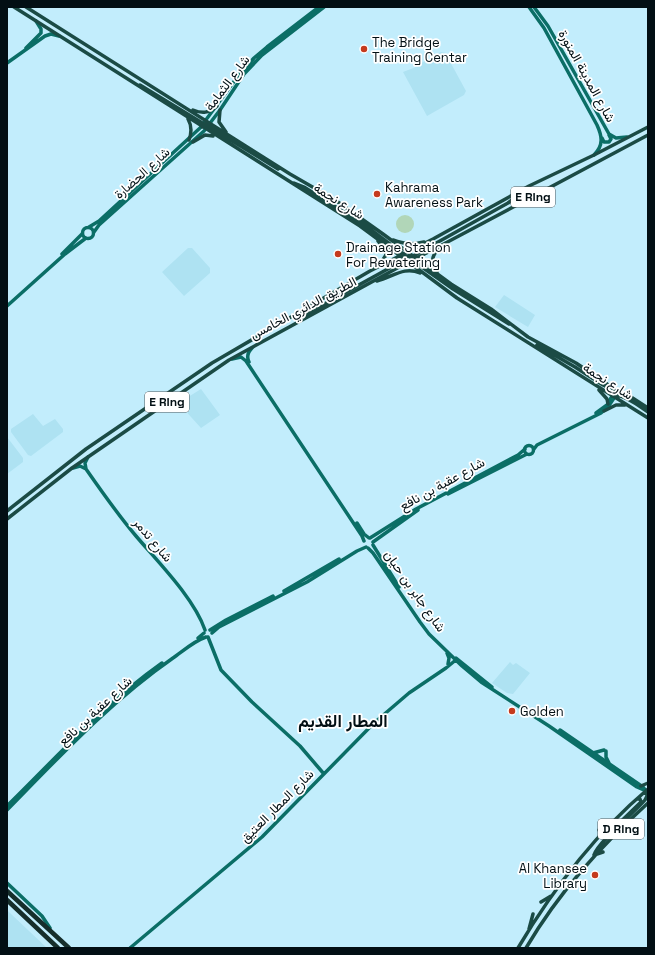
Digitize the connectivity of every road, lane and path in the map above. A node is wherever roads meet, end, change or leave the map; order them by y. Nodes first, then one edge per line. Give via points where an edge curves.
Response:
1 (14, 7) edge
2 (26, 7) edge
3 (319, 7) edge
4 (324, 7) edge
5 (529, 7) edge
6 (534, 7) edge
7 (36, 21) junction
8 (60, 36) junction
9 (26, 48) junction
10 (7, 63) edge
11 (129, 80) junction
12 (217, 106) junction
13 (188, 108) junction
14 (220, 110) junction
15 (184, 115) junction
16 (206, 125) junction
17 (648, 126) edge
18 (609, 134) junction
19 (632, 135) junction
20 (648, 135) edge
21 (230, 136) junction
22 (219, 137) junction
23 (602, 137) junction
24 (191, 141) junction
25 (594, 155) junction
26 (290, 174) junction
27 (284, 178) junction
28 (529, 186) junction
29 (88, 227) junction
30 (94, 232) junction
31 (82, 234) junction
32 (375, 237) junction
33 (86, 238) junction
34 (389, 238) junction
35 (433, 239) junction
36 (440, 246) junction
37 (408, 257) junction
38 (370, 271) junction
39 (439, 274) junction
40 (426, 275) junction
41 (372, 282) junction
42 (7, 303) edge
43 (7, 306) edge
44 (292, 325) junction
45 (514, 327) junction
46 (526, 341) junction
47 (256, 345) junction
48 (229, 360) junction
49 (607, 384) junction
50 (594, 385) junction
51 (615, 395) junction
52 (608, 404) junction
53 (626, 405) junction
54 (647, 410) edge
55 (604, 411) junction
56 (648, 418) edge
57 (530, 445) junction
58 (524, 449) junction
59 (534, 449) junction
60 (526, 454) junction
61 (88, 457) junction
62 (72, 468) junction
63 (86, 469) junction
64 (7, 510) edge
65 (7, 519) edge
66 (370, 538) junction
67 (373, 544) junction
68 (365, 545) junction
69 (208, 633) junction
70 (447, 652) junction
71 (455, 659) junction
72 (448, 665) junction
73 (462, 666) junction
74 (498, 692) junction
75 (593, 753) junction
76 (609, 764) junction
77 (324, 774) junction
78 (648, 783) edge
79 (641, 786) junction
80 (647, 791) edge
81 (637, 798) junction
82 (648, 803) edge
83 (7, 806) edge
84 (620, 809) dead end
85 (7, 810) edge
86 (619, 816) junction
87 (607, 828) junction
88 (599, 830) dead end
89 (605, 840) junction
90 (603, 852) dead end
91 (593, 856) junction
92 (7, 883) edge
93 (7, 891) edge
94 (553, 894) junction
95 (7, 900) edge
96 (541, 902) dead end
97 (533, 914) dead end
98 (528, 932) junction
99 (54, 934) junction
100 (59, 948) edge
101 (68, 948) edge
102 (130, 948) edge
103 (518, 948) edge
104 (526, 948) edge

1 - 7 main road, شارع نجمة
2 - 13 main road, شارع نجمة
3 - 12 street, شارع الثمامة via 254,58
4 - 14 street, شارع الثمامة via 256,60
5 - 23 street, شارع المدينة المنورة via 544,28
6 - 18 street, شارع المدينة المنورة via 548,26
7 - 8 main road, شارع نجمة
7 - 9 street via 41,33
8 - 9 street via 47,35
8 - 11 main road, شارع نجمة
9 - 10 street
11 - 15 main road, شارع نجمة
11 - 16 main road via 146,87
12 - 13 main road via 204,113
12 - 16 street, شارع الثمامة
13 - 16 main road, شارع نجمة
14 - 16 street, شارع الثمامة
14 - 21 main road via 219,122
15 - 16 main road, شارع نجمة
15 - 24 main road via 192,126
16 - 21 main road, شارع نجمة
16 - 22 main road, شارع نجمة
16 - 24 street, شارع الحضارة
16 - 26 main road
17 - 19 main road, الطريق الدائري الخامس / E Ring
18 - 19 street, شارع المدينة المنورة via 619,138
18 - 23 street via 609,142 604,142
19 - 25 main road, الطريق الدائري الخامس / E Ring
20 - 36 main road, الطريق الدائري الخامس / E Ring
21 - 26 main road, شارع نجمة
22 - 24 main road via 205,135
22 - 27 main road, شارع نجمة
23 - 25 street, شارع المدينة المنورة via 601,147
24 - 29 street, شارع الحضارة via 99,221
24 - 30 street, شارع الحضارة
25 - 28 main road, الطريق الدائري الخامس / E Ring
26 - 34 main road, شارع نجمة via 335,200
27 - 32 main road, شارع نجمة
27 - 37 main road via 304,187 363,224
28 - 35 main road, الطريق الدائري الخامس / E Ring
28 - 37 main road via 508,203
29 - 30 street
29 - 31 street
30 - 33 street via 91,237
31 - 33 street
31 - 42 street
32 - 37 main road, شارع نجمة
32 - 38 main road via 386,255
33 - 43 street
34 - 35 main road via 409,244
34 - 37 main road, شارع نجمة
35 - 37 main road, الطريق الدائري الخامس / E Ring
36 - 37 main road, الطريق الدائري الخامس / E Ring
36 - 39 main road via 432,259
37 - 38 main road, الطريق الدائري الخامس / E Ring
37 - 39 main road, شارع نجمة
37 - 40 main road, شارع نجمة
37 - 41 main road, الطريق الدائري الخامس / E Ring
37 - 44 main road via 308,313
37 - 45 main road
38 - 64 main road, الطريق الدائري الخامس / E Ring via 212,363 86,449
39 - 45 main road, شارع نجمة
40 - 41 main road via 407,270
40 - 46 main road, شارع نجمة via 457,298
41 - 44 main road, الطريق الدائري الخامس / E Ring
44 - 47 main road, الطريق الدائري الخامس / E Ring
45 - 49 main road, شارع نجمة
46 - 49 main road via 538,345 603,385
46 - 50 main road, شارع نجمة
47 - 48 main road, الطريق الدائري الخامس / E Ring
47 - 66 street via 247,354 248,360 364,534
48 - 61 main road, الطريق الدائري الخامس / E Ring
48 - 68 street, شارع جابر بن حيان via 241,358 246,361 362,536
49 - 51 main road, شارع نجمة
50 - 51 main road, شارع نجمة
50 - 52 main road
51 - 52 street
51 - 53 main road, شارع نجمة
51 - 54 main road
51 - 55 street
52 - 57 street via 593,415 535,445
53 - 54 main road via 625,402 628,401 642,410
53 - 55 main road via 616,405
53 - 56 main road, شارع نجمة
55 - 59 street via 537,445
57 - 58 street
57 - 59 street
58 - 60 street
58 - 66 street, شارع عقبة بن نافع via 518,455 416,509
59 - 60 street via 532,453
60 - 67 street, شارع عقبة بن نافع via 417,511
61 - 62 main road, الطريق الدائري الخامس / E Ring
61 - 63 street
62 - 63 street via 80,466
62 - 65 main road, الطريق الدائري الخامس / E Ring
63 - 69 street, شارع تدمر via 135,535 174,581
66 - 67 street, شارع جابر بن حيان
66 - 68 street, شارع عقبة بن نافع via 366,539
67 - 68 street, شارع عقبة بن نافع
67 - 71 street, شارع جابر بن حيان via 422,621
68 - 69 street, شارع عقبة بن نافع via 305,580 226,620
68 - 70 street, شارع جابر بن حيان via 420,622
69 - 77 street, شارع تدمر via 221,670 300,746
69 - 83 street, شارع عقبة بن نافع via 128,689
69 - 85 street, شارع عقبة بن نافع via 134,687
70 - 71 street, شارع جابر بن حيان
70 - 72 street
71 - 72 street, شارع المطار العتيق
71 - 73 street, شارع جابر بن حيان
71 - 74 street, شارع جابر بن حيان
72 - 73 street
72 - 77 street, شارع المطار العتيق via 399,701
73 - 74 street, شارع جابر بن حيان
74 - 75 street, شارع جابر بن حيان
74 - 80 street, شارع جابر بن حيان via 637,787
75 - 76 street, شارع جابر بن حيان
75 - 76 street via 605,750
76 - 79 street, شارع جابر بن حيان
77 - 102 street, شارع المطار العتيق via 250,848
78 - 79 main road
79 - 80 street, شارع جابر بن حيان
80 - 81 main road, D Ring
80 - 89 main road via 646,800
81 - 86 main road, D Ring
81 - 89 main road via 640,802 614,827
82 - 91 main road, D Ring
84 - 86 main road
86 - 87 main road, D Ring
87 - 88 main road
87 - 94 main road, D Ring
89 - 91 main road
90 - 91 main road
91 - 104 main road, D Ring via 560,897
92 - 99 street via 45,920
93 - 99 highway
94 - 96 main road
94 - 98 main road, D Ring
95 - 100 highway
97 - 98 main road
98 - 103 main road, D Ring
99 - 101 highway

